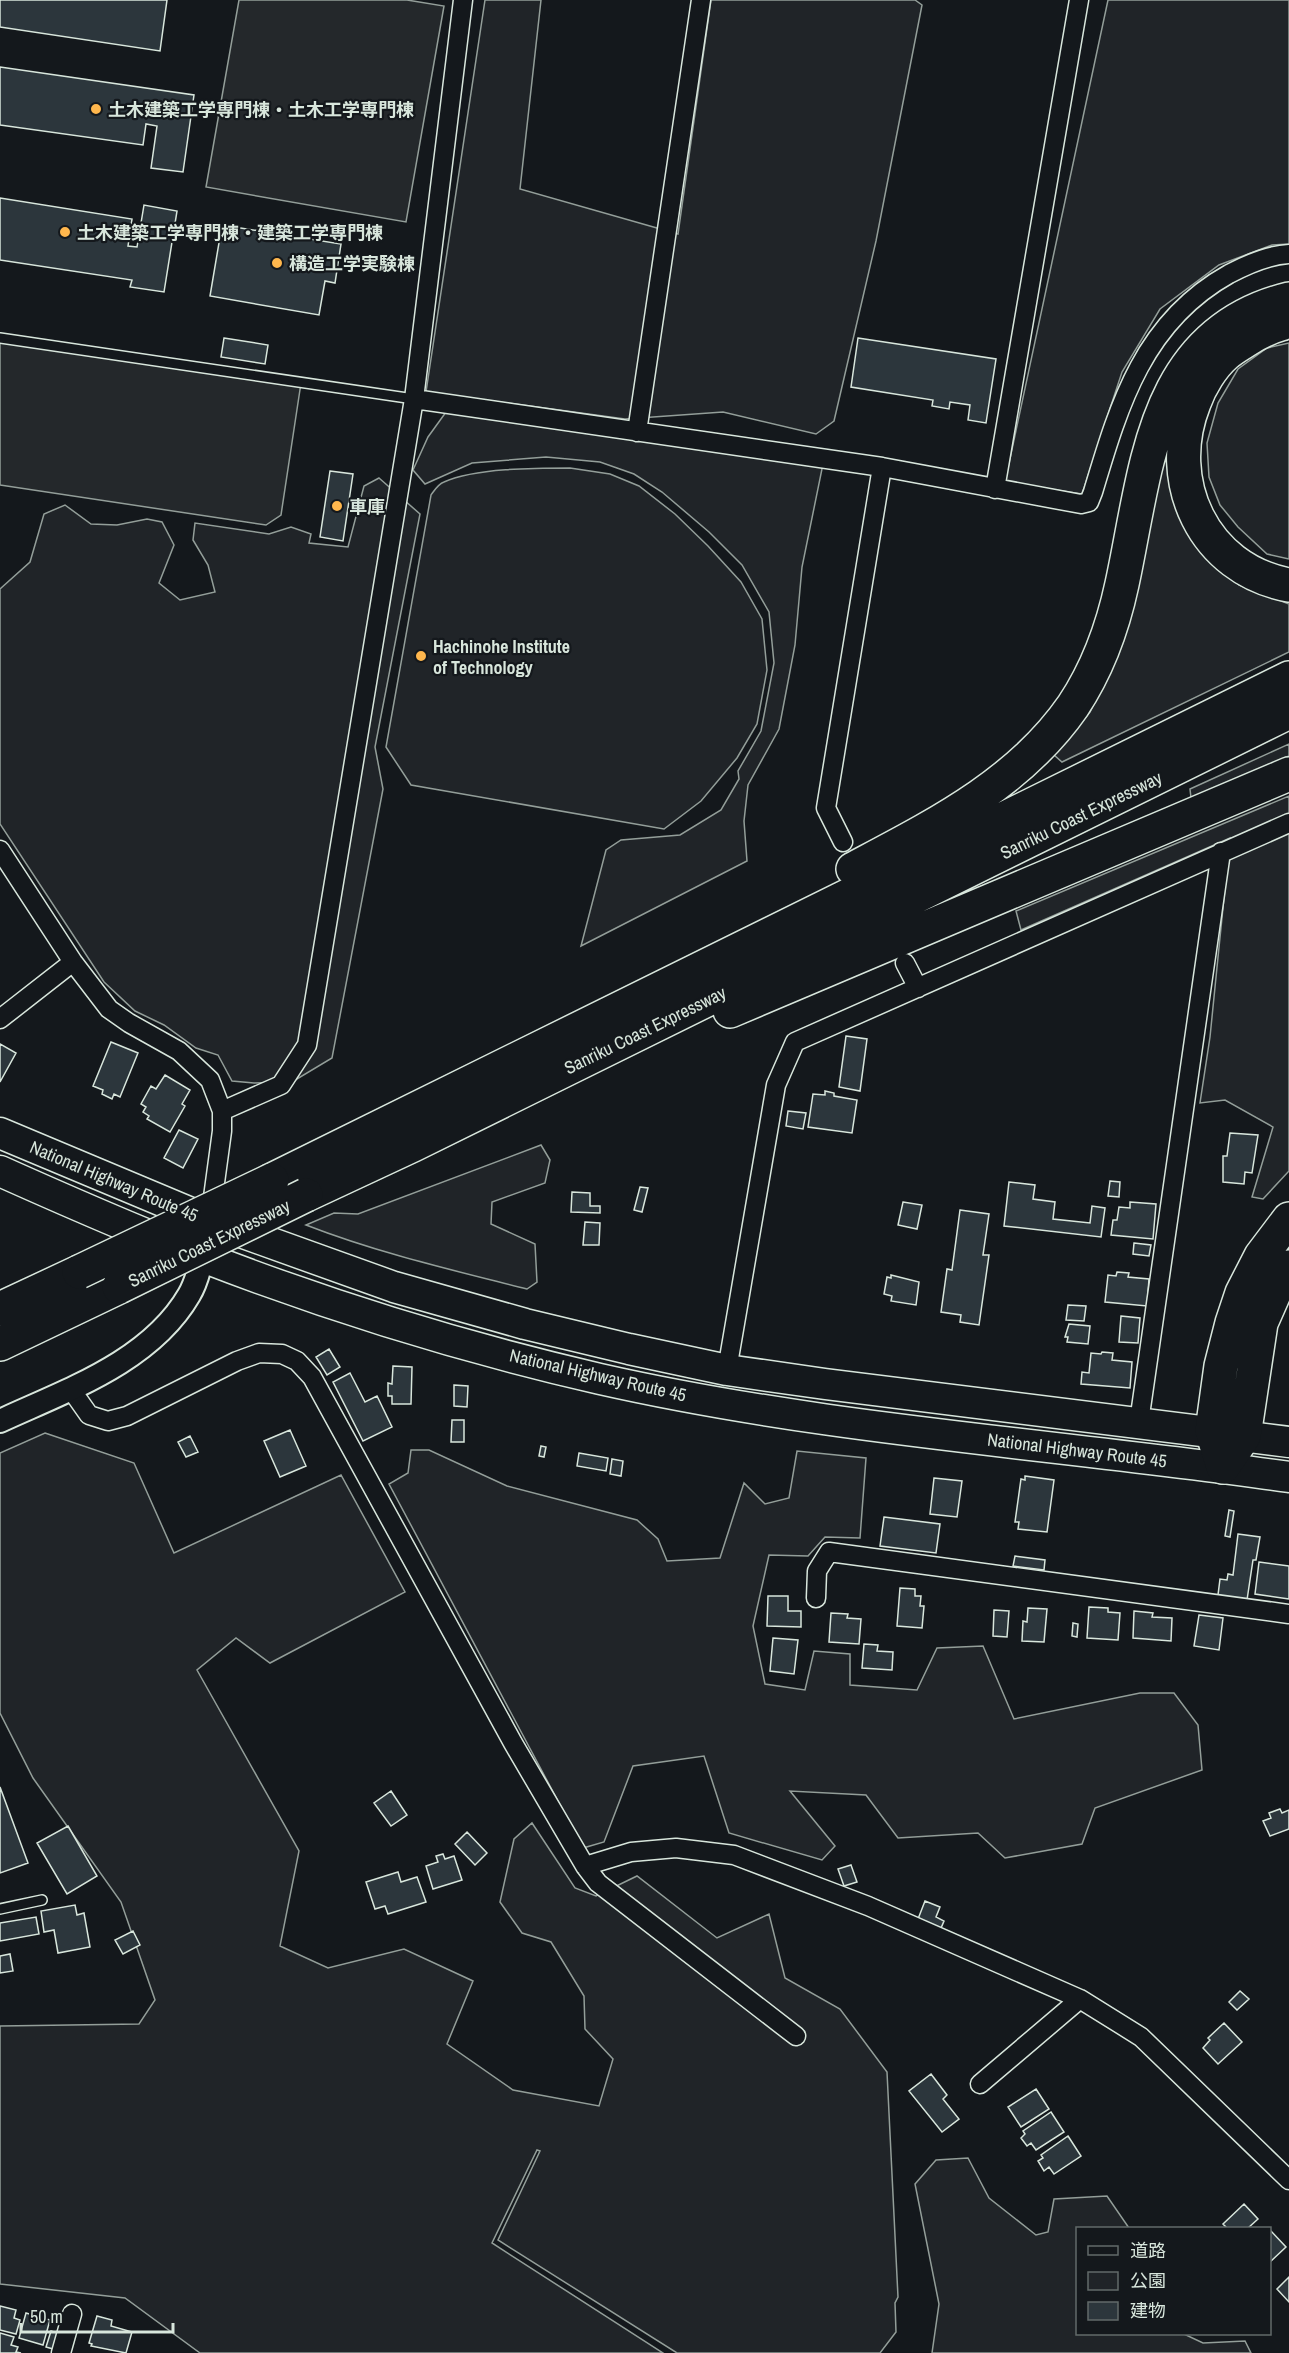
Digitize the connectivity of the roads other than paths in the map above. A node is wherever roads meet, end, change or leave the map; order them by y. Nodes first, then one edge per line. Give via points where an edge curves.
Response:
1 (463, 0) edge
2 (701, 0) edge
3 (1079, 0) edge
4 (1289, 254) edge
5 (1289, 299) edge
6 (1289, 322) edge
7 (0, 338) edge
8 (414, 399) junction
9 (637, 432) junction
10 (882, 467) junction
11 (995, 489) junction
12 (1289, 585) edge
13 (1289, 678) edge
14 (1289, 712) edge
15 (1289, 774) edge
16 (1289, 823) edge
17 (843, 842) dead end
18 (0, 850) edge
19 (1221, 852) junction
20 (73, 962) junction
21 (904, 963) dead end
22 (918, 988) junction
23 (0, 1019) edge
24 (584, 1025) junction
25 (222, 1111) junction
26 (0, 1132) edge
27 (413, 1145) junction
28 (0, 1171) edge
29 (1289, 1219) edge
30 (210, 1221) junction
31 (202, 1257) junction
32 (1289, 1267) edge
33 (0, 1309) edge
34 (0, 1344) edge
35 (727, 1370) junction
36 (69, 1388) junction
37 (0, 1421) edge
38 (1139, 1422) junction
39 (1212, 1431) junction
40 (1244, 1436) junction
41 (1289, 1442) edge
42 (1223, 1467) junction
43 (1289, 1477) edge
44 (816, 1599) dead end
45 (1289, 1614) edge
46 (585, 1866) junction
47 (42, 1900) dead end
48 (0, 1909) edge
49 (1080, 1998) junction
50 (796, 2036) dead end
51 (981, 2084) dead end
52 (1289, 2180) edge
53 (72, 2314) dead end
54 (61, 2353) edge

1 - 8 street
2 - 9 street
3 - 11 street
4 - 11 street via 1240,268 1212,284 1187,303 1160,333 1136,369 1089,502 1081,504
5 - 24 highway via 1260,307 1223,328 1193,358 1175,387 1156,427 1145,464 1122,585 1109,629 1094,668 1047,739 1016,770 961,809 739,930
6 - 12 highway via 1265,328 1225,354 1200,387 1186,421 1183,455 1184,479 1200,524 1218,548 1244,569
7 - 8 lane
8 - 9 street
8 - 25 street via 307,1045 281,1085
9 - 10 street
10 - 11 street
10 - 17 street via 826,808
13 - 24 highway, Sanriku Coast Expressway
14 - 27 highway, Sanriku Coast Expressway
15 - 27 highway
16 - 19 street
18 - 20 street
19 - 22 street
19 - 38 street
20 - 23 street
20 - 25 street via 109,1009 179,1052 210,1080
21 - 22 street
22 - 35 street via 795,1042 776,1085
24 - 33 highway, Sanriku Coast Expressway, bridge
25 - 30 street
26 - 30 highway, National Highway Route 45
27 - 34 highway, Sanriku Coast Expressway, bridge
28 - 31 highway, National Highway Route 45
29 - 39 highway via 1261,1256 1242,1293 1221,1366
30 - 31 street
30 - 35 highway, National Highway Route 45 via 405,1290 525,1324
31 - 36 street via 181,1308 151,1341 124,1360
31 - 42 highway, National Highway Route 45 via 330,1302 600,1379 894,1429
32 - 40 highway via 1261,1323
35 - 38 highway, National Highway Route 45
36 - 37 street
36 - 46 street via 89,1415 108,1422 259,1353 282,1354 297,1361 312,1377
38 - 39 highway, National Highway Route 45
39 - 40 highway, National Highway Route 45
39 - 42 highway
40 - 41 highway, National Highway Route 45
40 - 42 highway
42 - 43 highway, National Highway Route 45
44 - 45 street via 817,1571 829,1552
46 - 49 street via 632,1852 676,1848 734,1855 868,1906
46 - 50 street via 598,1883
47 - 48 lane
49 - 51 street
49 - 52 street via 1141,2037
53 - 54 street

